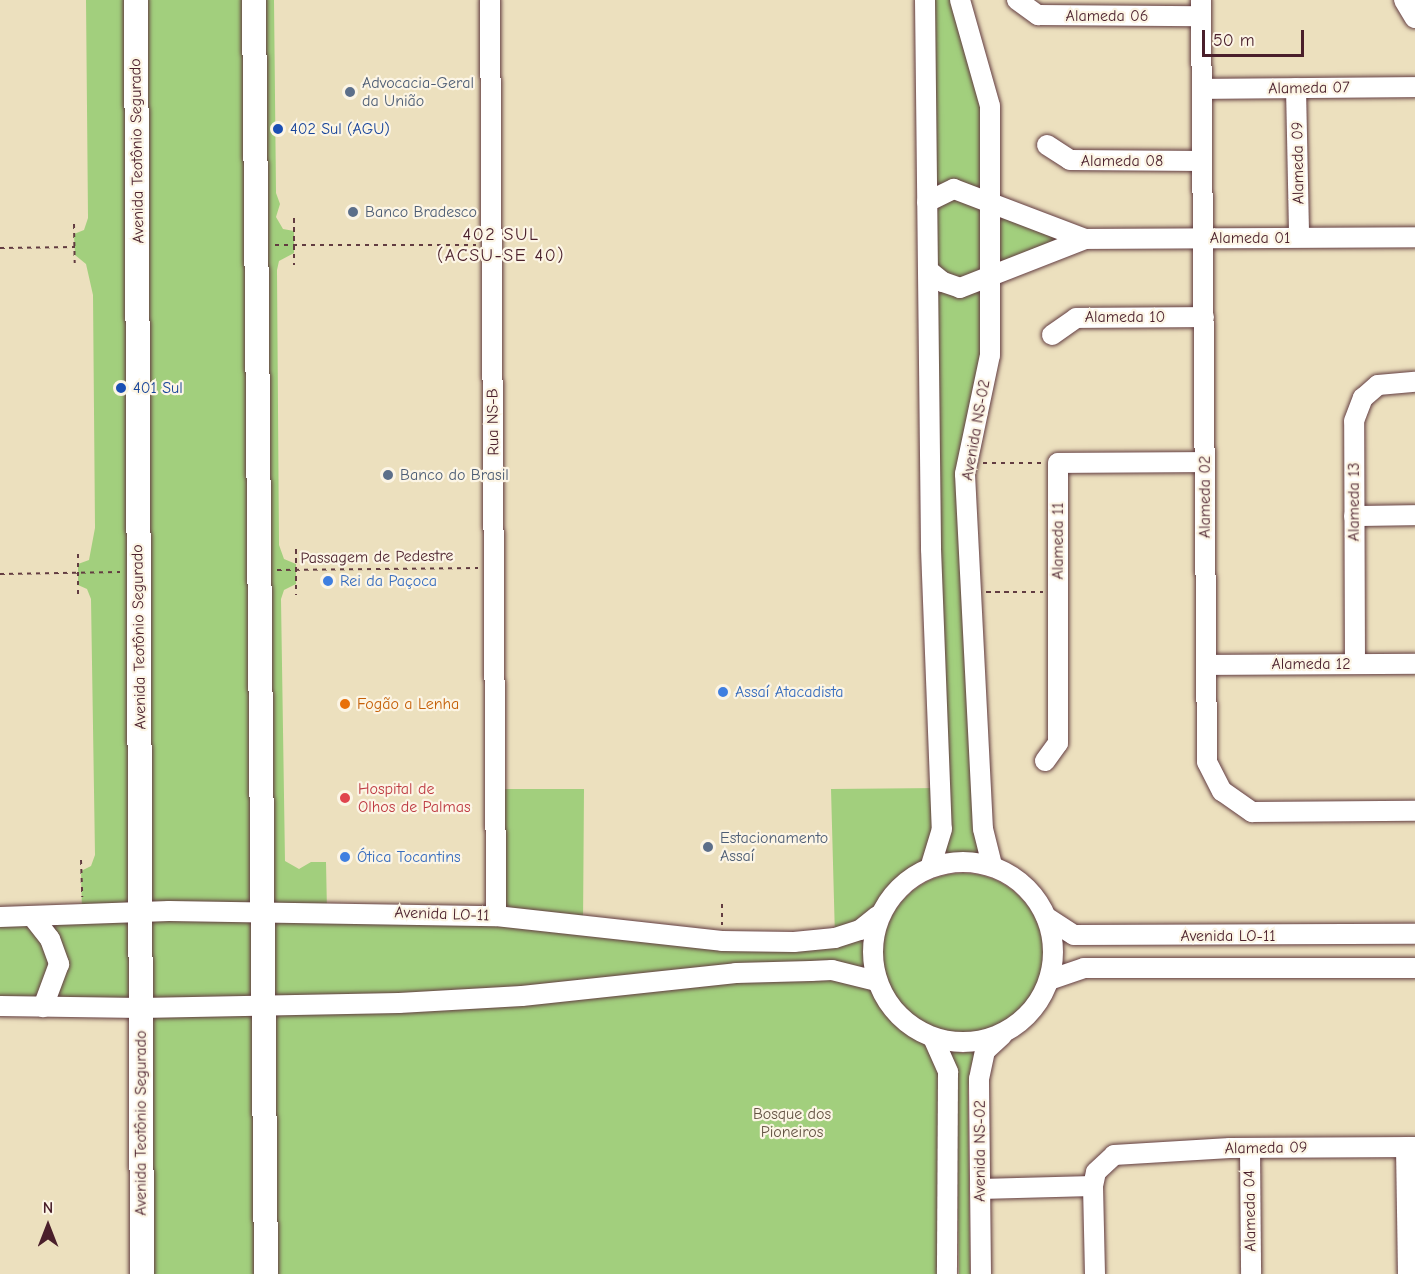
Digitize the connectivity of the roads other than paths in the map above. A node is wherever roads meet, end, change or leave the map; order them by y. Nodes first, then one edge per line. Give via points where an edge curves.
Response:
1 (136, 0) edge
2 (254, 0) edge
3 (490, 0) edge
4 (925, 0) edge
5 (960, 0) edge
6 (1017, 0) edge
7 (1404, 0) edge
8 (1201, 8) edge
9 (1415, 18) edge
10 (1415, 87) edge
11 (1296, 88) junction
12 (1202, 89) junction
13 (1047, 145) dead end
14 (1203, 161) junction
15 (927, 202) junction
16 (990, 203) junction
17 (1299, 237) junction
18 (1415, 237) edge
19 (1203, 238) junction
20 (1085, 239) junction
21 (928, 270) junction
22 (990, 278) junction
23 (1204, 317) junction
24 (1052, 334) dead end
25 (1415, 382) edge
26 (1205, 462) junction
27 (1415, 515) edge
28 (1354, 516) junction
29 (1355, 664) junction
30 (1415, 664) edge
31 (1206, 665) junction
32 (1045, 761) dead end
33 (1415, 811) edge
34 (931, 864) junction
35 (992, 864) junction
36 (141, 912) junction
37 (261, 912) junction
38 (32, 916) junction
39 (496, 916) junction
40 (877, 916) junction
41 (0, 917) edge
42 (1046, 917) junction
43 (1415, 934) edge
44 (1415, 968) edge
45 (1052, 979) junction
46 (876, 981) junction
47 (0, 1006) edge
48 (43, 1007) junction
49 (261, 1007) junction
50 (141, 1008) junction
51 (1002, 1035) junction
52 (934, 1040) junction
53 (1411, 1147) edge
54 (1250, 1148) junction
55 (1093, 1186) junction
56 (980, 1190) junction
57 (142, 1274) edge
58 (266, 1274) edge
59 (947, 1274) edge
60 (981, 1274) edge
61 (1095, 1274) edge
62 (1251, 1274) edge
63 (1408, 1274) edge

1 - 36 main road, Avenida Teotônio Segurado
2 - 37 main road
3 - 39 street, Rua NS-B
4 - 15 street
5 - 16 street, Avenida NS-02 via 990,106
6 - 8 street, Alameda 06 via 1038,15
7 - 9 street
8 - 12 street, Alameda 02
10 - 11 street, Alameda 07
11 - 12 street, Alameda 07
11 - 17 street, Alameda 09
12 - 14 street, Alameda 02
13 - 14 street, Alameda 08 via 1070,160
14 - 19 street, Alameda 02
15 - 16 street, Alameda 01 via 954,189
15 - 21 street
16 - 20 street, Alameda 01
16 - 22 street, Avenida NS-02
17 - 18 street, Alameda 01
17 - 19 street, Alameda 01
19 - 20 street, Alameda 01
19 - 23 street, Alameda 02
20 - 22 street, Alameda 01
21 - 22 street, Alameda 01 via 943,282 960,288
21 - 34 street via 931,549 942,829
22 - 35 street, Avenida NS-02 via 990,355 967,463 982,829
23 - 24 street, Alameda 10 via 1076,318
23 - 26 street, Alameda 02
25 - 28 street, Alameda 13 via 1378,385 1363,398 1354,421
26 - 31 street, Alameda 02
26 - 32 street, Alameda 11 via 1058,463 1058,743
27 - 28 street
28 - 29 street, Alameda 13
29 - 30 street, Alameda 12
29 - 31 street, Alameda 12
31 - 33 street, Alameda 02 via 1207,762 1228,796 1252,812
34 - 35 street
34 - 40 street via 898,888
35 - 42 street via 1033,896
36 - 37 street, Avenida LO-11
36 - 38 street, Avenida LO-11
36 - 50 main road, Avenida Teotônio Segurado
37 - 39 street, Avenida LO-11
37 - 49 main road
38 - 41 street, Avenida LO-11
38 - 48 street via 50,939 59,964
39 - 40 street, Avenida LO-11 via 722,941 794,942 835,938 860,930
40 - 46 street via 873,953
42 - 43 street, Avenida LO-11 via 1074,935
42 - 45 street via 1055,946
44 - 45 street, Avenida LO-11 via 1084,968
45 - 51 street via 1035,1010
46 - 49 street via 832,970 736,973 522,996
46 - 52 street via 894,1010
47 - 48 street
48 - 50 street
49 - 50 street
49 - 58 main road
50 - 57 main road, Avenida Teotônio Segurado
51 - 52 street via 976,1040
51 - 56 street, Avenida NS-02 via 985,1051 979,1079
52 - 59 street, Avenida NS-02 via 948,1072
53 - 54 street, Alameda 09
53 - 63 street
54 - 55 street, Alameda 09 via 1118,1155 1102,1163
54 - 62 street, Alameda 04
55 - 56 street
55 - 61 street
56 - 60 street, Avenida NS-02

